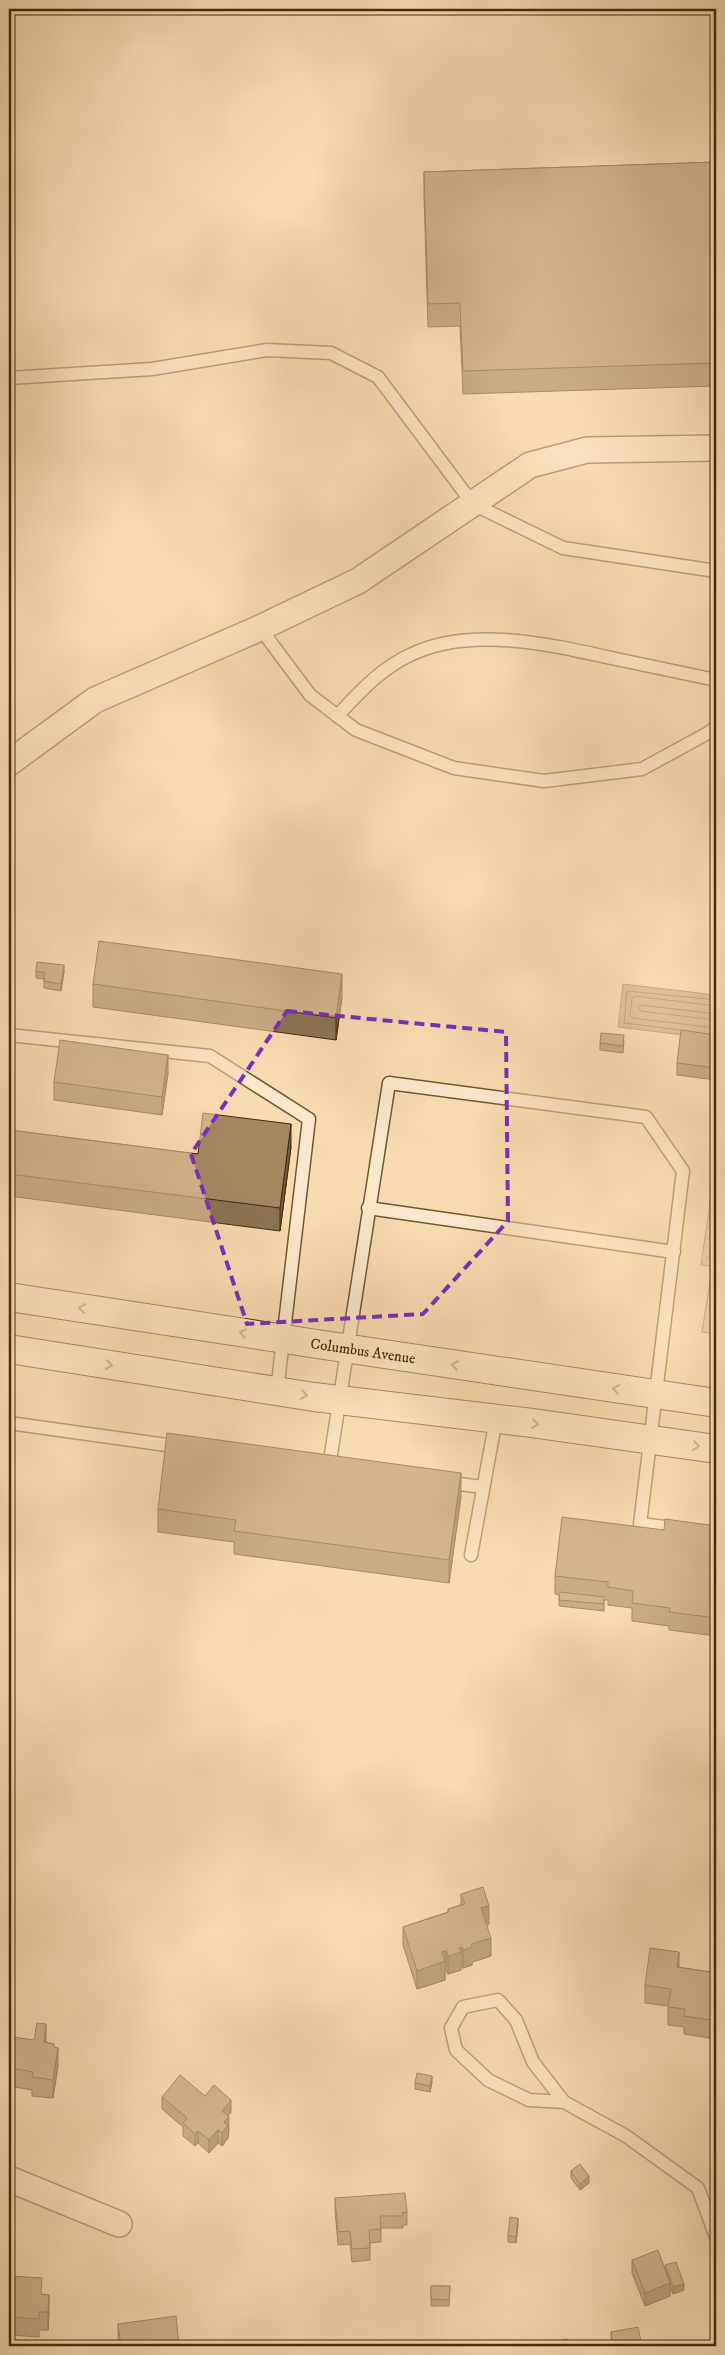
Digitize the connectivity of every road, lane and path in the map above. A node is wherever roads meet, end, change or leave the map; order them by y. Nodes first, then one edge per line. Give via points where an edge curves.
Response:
1 (9, 378) edge
2 (716, 448) edge
3 (473, 504) junction
4 (716, 571) edge
5 (260, 628) junction
6 (716, 680) edge
7 (338, 716) junction
8 (716, 727) edge
9 (9, 763) edge
10 (9, 1036) edge
11 (368, 1208) junction
12 (674, 1252) junction
13 (9, 1297) edge
14 (284, 1339) junction
15 (349, 1347) junction
16 (9, 1349) edge
17 (277, 1391) junction
18 (657, 1394) junction
19 (340, 1400) junction
20 (716, 1403) edge
21 (496, 1419) junction
22 (9, 1423) edge
23 (651, 1440) junction
24 (193, 1448) edge
25 (716, 1449) edge
26 (329, 1467) edge
27 (435, 1481) edge
28 (484, 1487) junction
29 (716, 1533) edge
30 (471, 1555) dead end
31 (564, 2102) junction
32 (9, 2179) edge
33 (119, 2224) dead end
34 (716, 2237) edge

1 - 3 lane via 152,369 267,350 332,353 378,377
2 - 3 street via 587,450 530,465
3 - 4 lane via 563,548
3 - 5 street via 358,581
5 - 7 lane via 310,695
5 - 9 street via 95,700
6 - 7 lane via 575,650 508,640 458,640 411,654 377,675
7 - 8 lane via 356,730 454,768 544,781 642,769
10 - 14 lane via 210,1056 309,1119
11 - 12 lane
11 - 12 lane via 389,1083 646,1117 683,1171
11 - 15 lane
12 - 18 lane
14 -> 13 street, Columbus Avenue
14 - 15 street, Columbus Avenue
14 - 17 lane
18 -> 15 street, Columbus Avenue
15 - 19 lane
16 -> 17 street
17 -> 19 street
18 - 20 street, Columbus Avenue
18 - 23 lane
19 - 21 street
19 - 26 lane
21 -> 23 street
21 - 28 lane
22 - 24 lane
23 -> 25 street
23 - 29 lane via 640,1524
27 - 28 lane
28 - 30 lane
31 - 31 lane via 533,2062 516,2020 498,2000 464,2007 451,2028 456,2050 488,2080 529,2100
31 - 34 lane via 626,2136 698,2188
32 - 33 street

